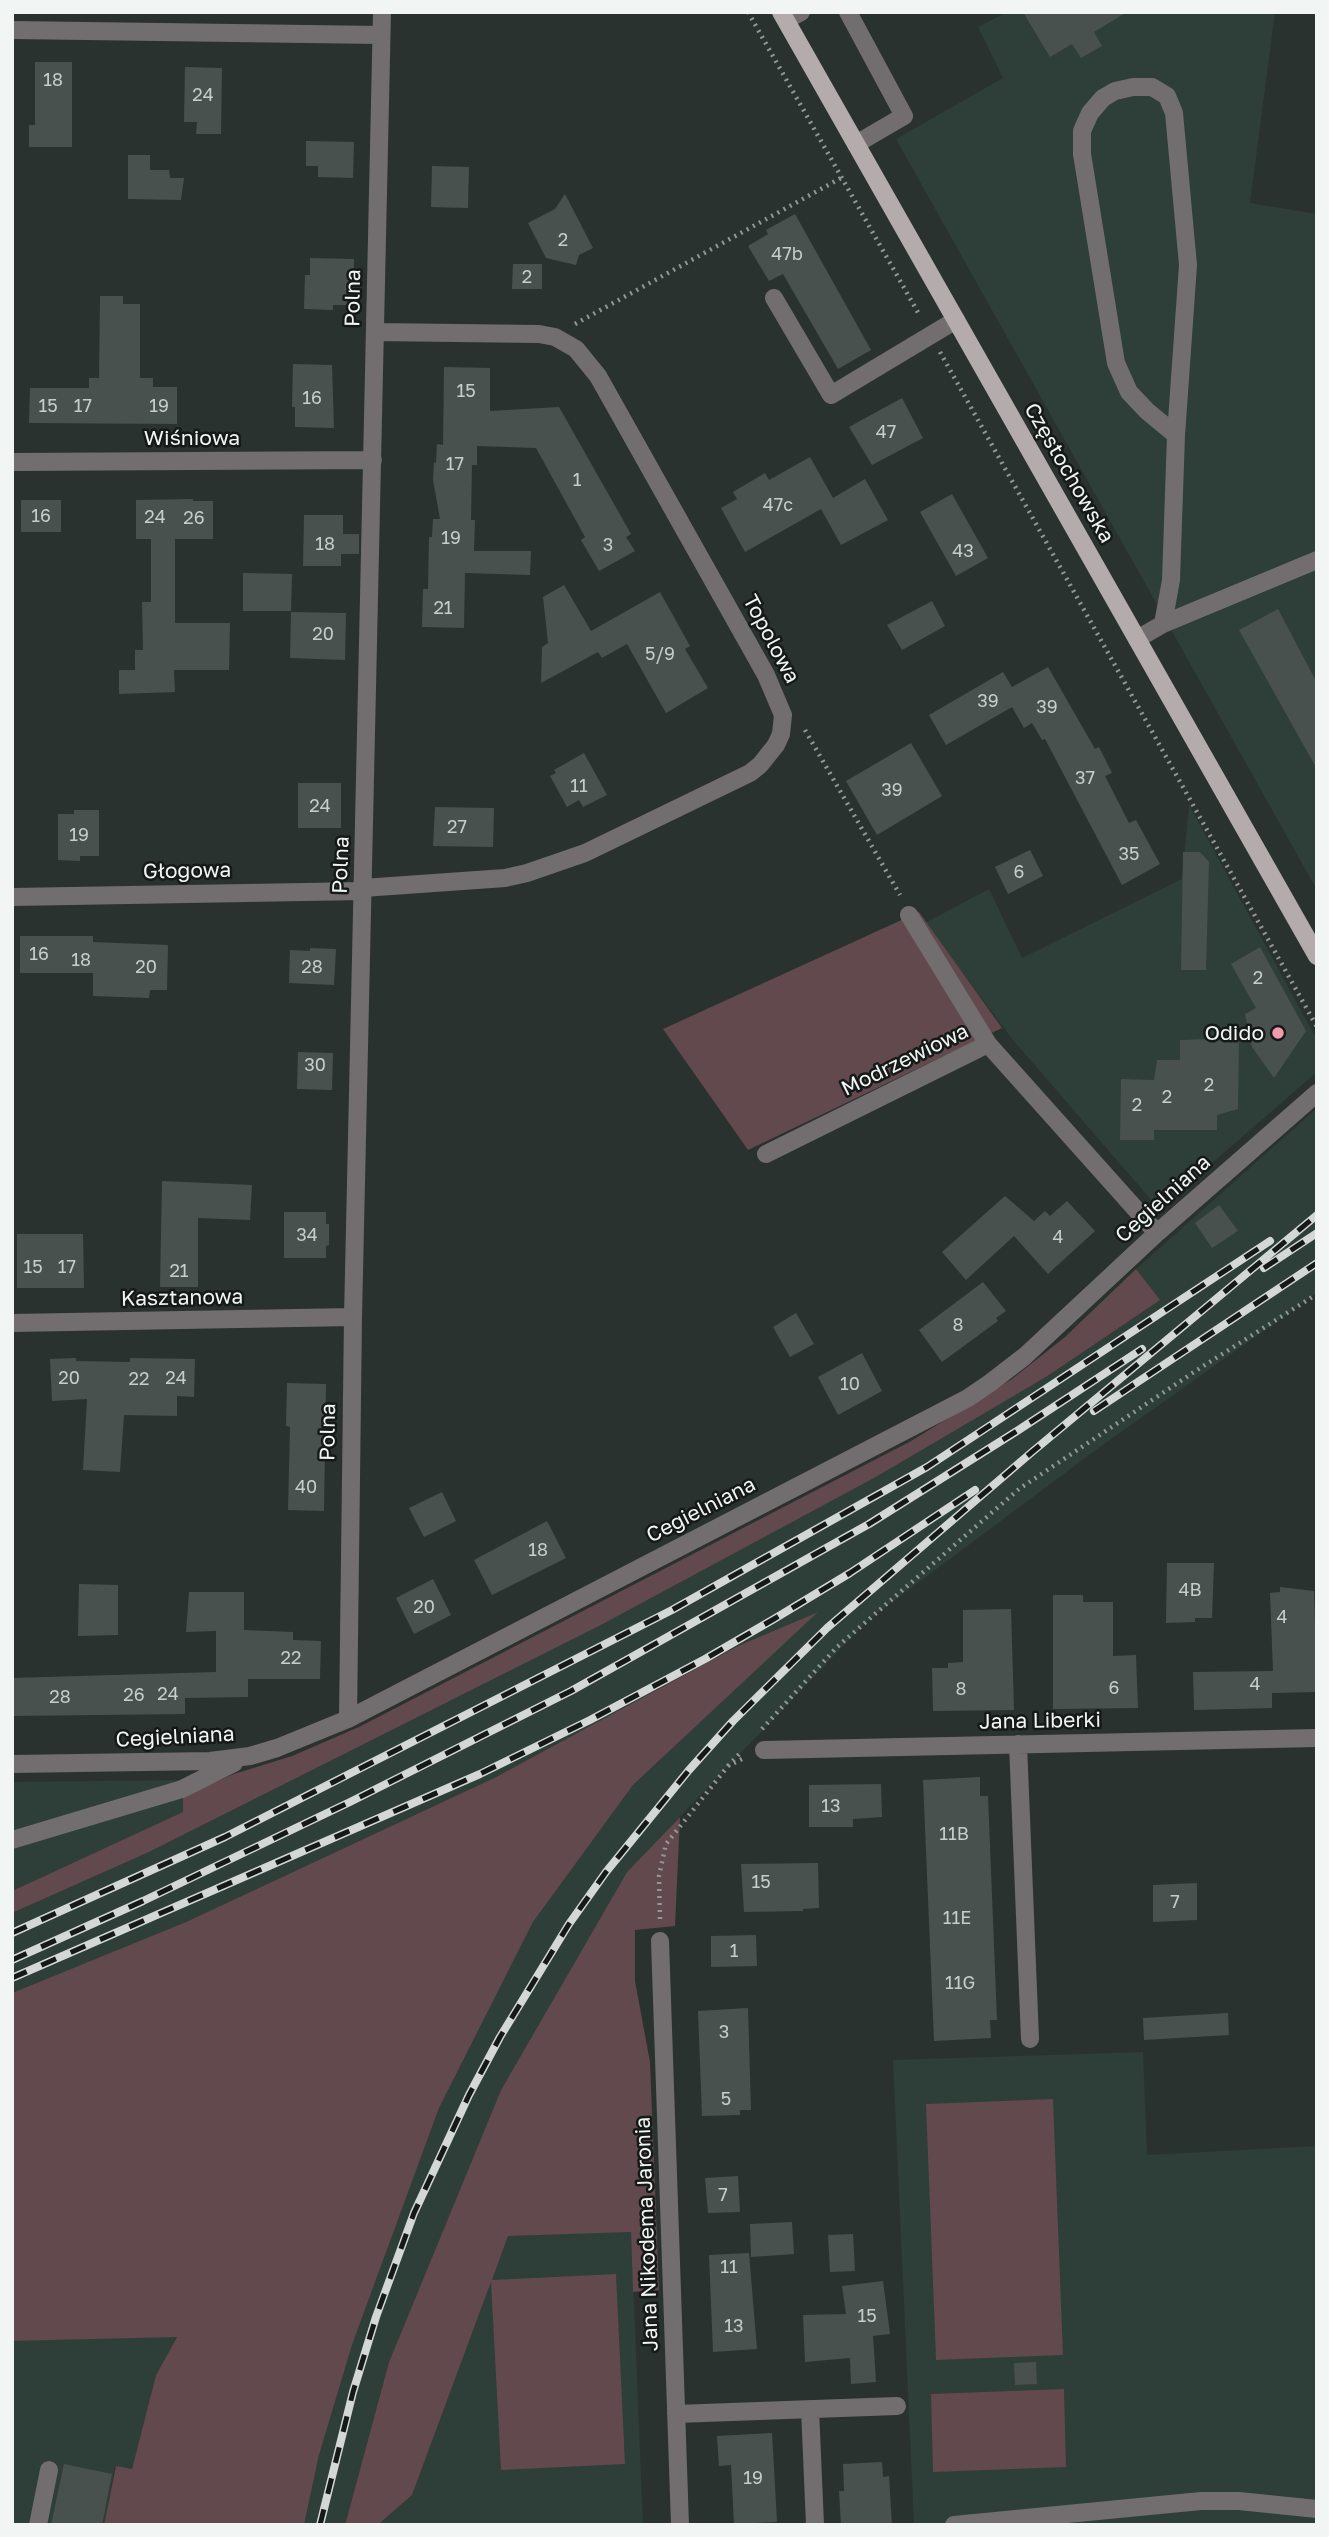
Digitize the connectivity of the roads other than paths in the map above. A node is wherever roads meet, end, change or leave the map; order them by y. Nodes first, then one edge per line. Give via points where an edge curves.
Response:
1 (382, 12) edge
2 (848, 12) edge
3 (789, 15) edge
4 (12, 30) edge
5 (381, 35) junction
6 (856, 144) junction
7 (774, 298) dead end
8 (956, 320) junction
9 (375, 332) junction
10 (1176, 435) junction
11 (373, 460) junction
12 (12, 462) edge
13 (1317, 560) edge
14 (1163, 624) junction
15 (1137, 639) junction
16 (363, 889) junction
17 (12, 897) edge
18 (909, 915) road end
19 (1314, 945) edge
20 (988, 1044) junction
21 (1317, 1093) edge
22 (766, 1154) dead end
23 (1157, 1233) junction
24 (353, 1317) junction
25 (12, 1324) edge
26 (348, 1718) junction
27 (1317, 1738) edge
28 (760, 1743) road end
29 (1018, 1744) junction
30 (250, 1756) junction
31 (12, 1764) edge
32 (12, 1840) edge
33 (660, 1941) road end
34 (1030, 2039) dead end
35 (897, 2406) dead end
36 (810, 2409) junction
37 (676, 2414) junction
38 (49, 2470) dead end
39 (1317, 2509) edge
40 (38, 2525) edge
41 (680, 2525) edge
42 (815, 2525) edge
43 (954, 2525) edge

1 - 5 street, Polna
2 - 6 street via 904,116
3 - 6 main road, Częstochowska
4 - 5 street
5 - 9 street, Polna
6 - 8 main road, Częstochowska
7 - 8 street via 831,395
8 - 15 main road, Częstochowska
9 - 11 street, Polna
9 - 16 street, Topolowa via 522,333 555,337 576,349 598,376 766,675 783,715 776,745 750,773 585,853 505,878
10 - 10 street via 1188,265 1178,137 1167,96 1152,87 1133,87 1103,98 1090,113 1082,131 1082,154 1116,363 1129,392
10 - 14 street via 1171,580
11 - 12 street, Wiśniowa
11 - 16 street, Polna
13 - 14 street
14 - 15 street
15 - 19 main road, Częstochowska
16 - 17 street, Głogowa
16 - 24 street, Polna
18 - 20 street
20 - 22 street, Modrzewiowa
20 - 23 street, Modrzewiowa
21 - 23 street, Cegielniana
23 - 26 street, Cegielniana via 1025,1356 968,1398
24 - 25 street, Kasztanowa
24 - 26 street, Polna
26 - 30 street, Cegielniana
27 - 29 street, Jana Liberki
28 - 29 street, Jana Liberki
29 - 34 street
30 - 31 street, Cegielniana via 180,1763
30 - 32 street via 182,1789
33 - 37 street, Jana Nikodema Jaronia
35 - 36 street
36 - 37 street
36 - 42 street
37 - 41 street, Jana Nikodema Jaronia
38 - 40 street
39 - 43 street via 1201,2501

